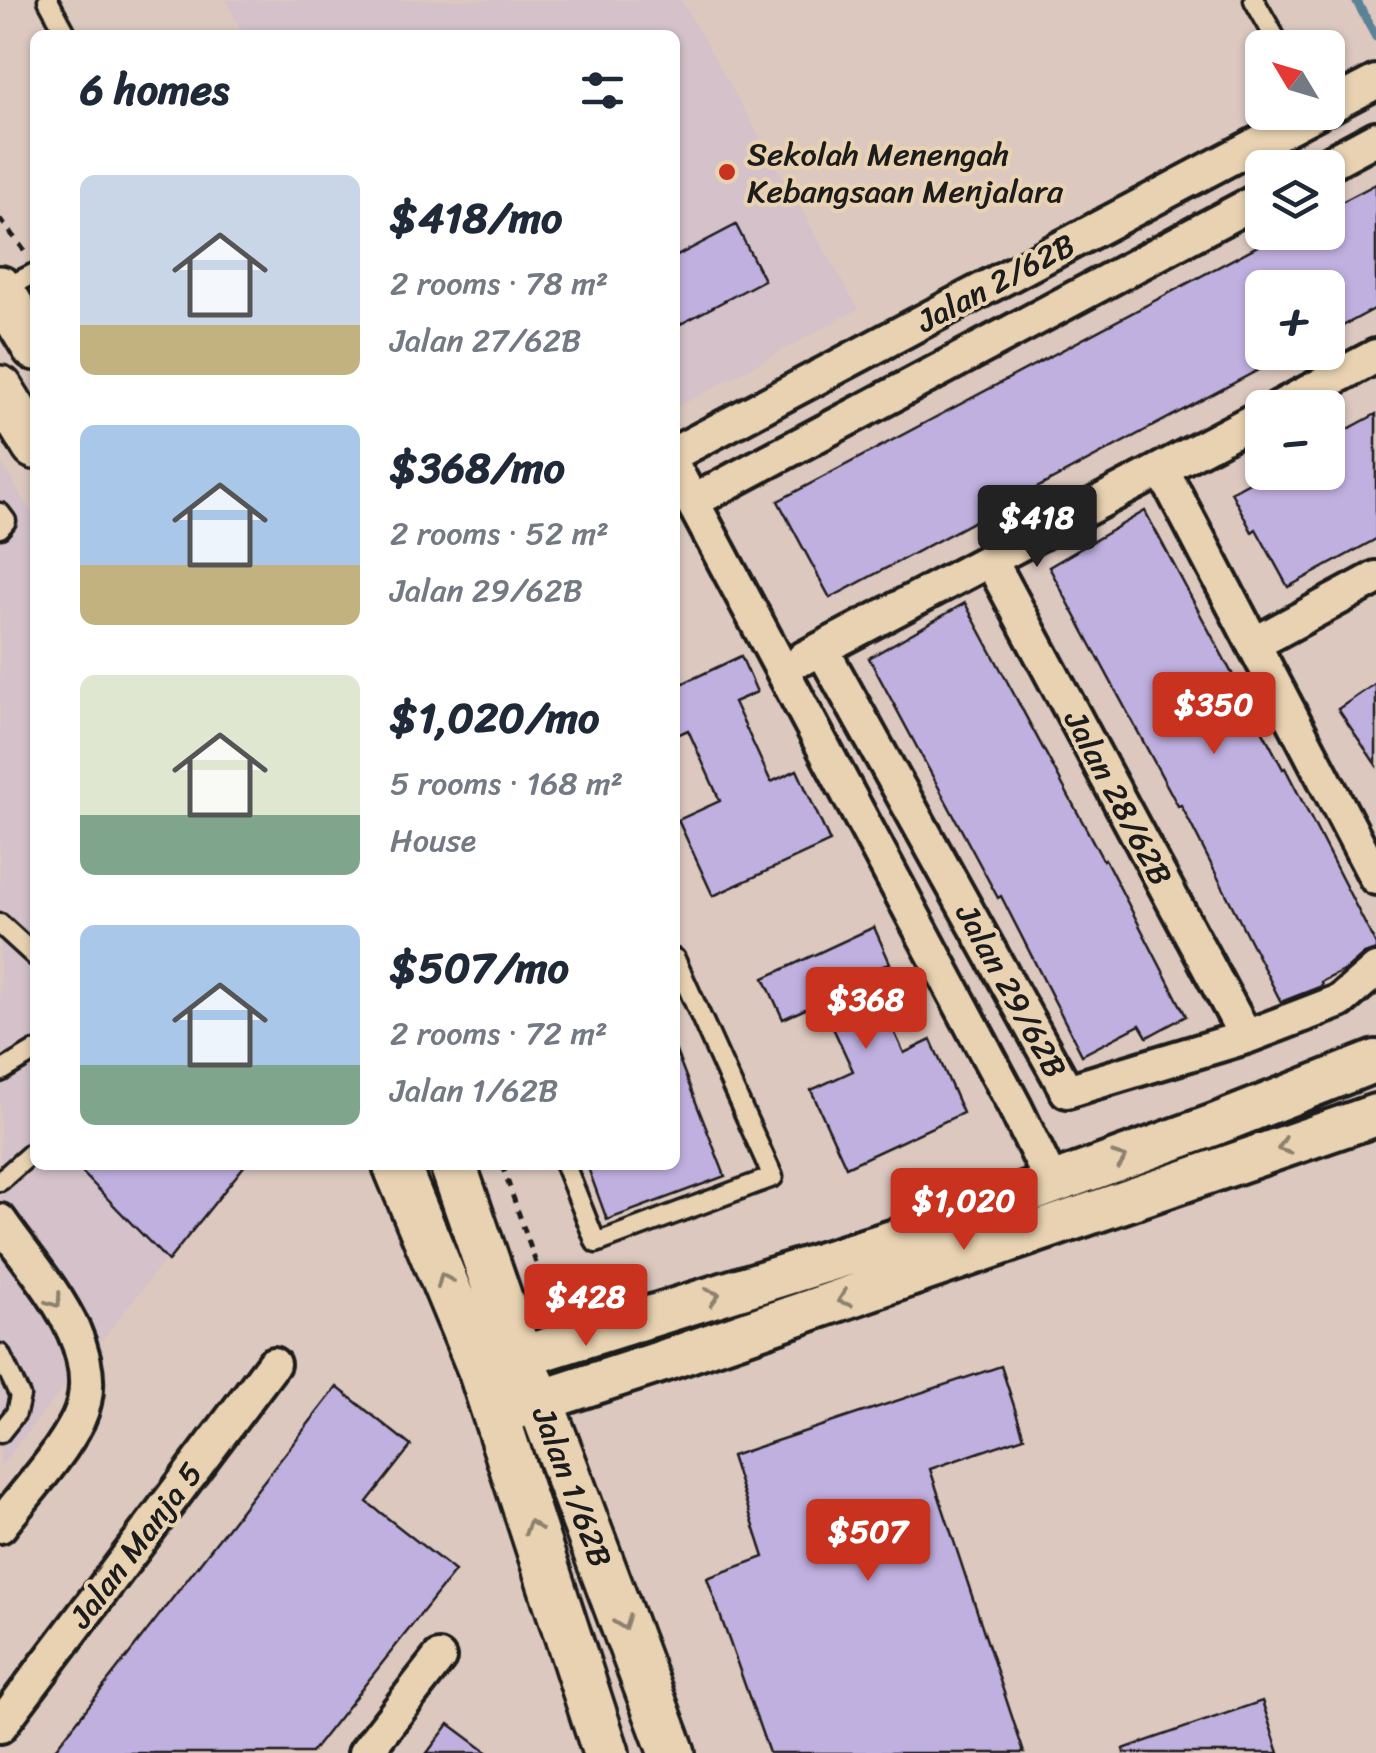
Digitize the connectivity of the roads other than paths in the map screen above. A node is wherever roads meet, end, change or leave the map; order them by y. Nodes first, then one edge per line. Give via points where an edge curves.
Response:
1 (48, 0) edge
2 (1254, 0) edge
3 (64, 30) edge
4 (1272, 30) edge
5 (1373, 92) edge
6 (1345, 101) edge
7 (1283, 130) edge
8 (1376, 138) edge
9 (1345, 155) edge
10 (1245, 207) edge
11 (30, 275) edge
12 (0, 290) edge
13 (30, 340) edge
14 (1376, 356) edge
15 (1312, 390) edge
16 (1245, 425) edge
17 (680, 450) edge
18 (1162, 469) junction
19 (680, 479) edge
20 (692, 502) junction
21 (0, 513) edge
22 (0, 528) edge
23 (990, 559) junction
24 (1376, 578) edge
25 (1254, 644) junction
26 (822, 648) junction
27 (782, 670) junction
28 (1376, 878) edge
29 (0, 924) edge
30 (30, 951) edge
31 (680, 970) edge
32 (1376, 970) edge
33 (1246, 1037) junction
34 (30, 1054) edge
35 (1376, 1061) edge
36 (0, 1072) edge
37 (1376, 1115) edge
38 (30, 1154) edge
39 (399, 1170) edge
40 (454, 1170) edge
41 (567, 1170) edge
42 (0, 1181) edge
43 (1052, 1183) junction
44 (0, 1221) edge
45 (0, 1354) edge
46 (500, 1363) junction
47 (273, 1364) dead end
48 (540, 1400) junction
49 (496, 1415) junction
50 (0, 1433) edge
51 (0, 1526) edge
52 (440, 1658) dead end
53 (0, 1726) edge
54 (365, 1753) edge
55 (606, 1753) edge
56 (672, 1753) edge

1 - 3 lane
2 - 4 lane
5 - 6 street
7 - 17 street, Jalan 2/62B
8 - 9 street
10 - 20 street
11 - 12 lane
12 - 13 main road
14 - 15 street
16 - 18 street
18 - 23 street
18 - 25 street
19 - 20 street, Jalan 29/62B
20 - 27 street, Jalan 29/62B
21 - 22 lane via 6,521
23 - 26 street
23 - 33 street, Jalan 28/62B
24 - 25 street
25 - 28 street
26 - 27 street
26 - 33 street, Jalan 29/62B via 1067,1092
27 - 43 street, Jalan 29/62B
29 - 30 lane
31 - 41 lane via 773,1177 596,1243
32 - 33 street, Jalan 29/62B via 1340,1000
34 - 36 lane
43 -> 35 street
37 -> 48 street
38 - 42 lane
46 -> 39 main road, Jalan 1/62B
40 - 46 main road, Jalan 1/62B
46 -> 43 street via 905,1237
44 -> 51 street via 71,1324 88,1371 79,1418
45 - 50 lane via 20,1396
46 - 48 main road, Jalan 1/62B
46 - 49 main road, Jalan 1/62B
47 - 53 street, Jalan Manja 5
48 - 49 street
48 -> 56 main road, Jalan 1/62B
55 -> 49 main road, Jalan 1/62B
52 - 54 street

